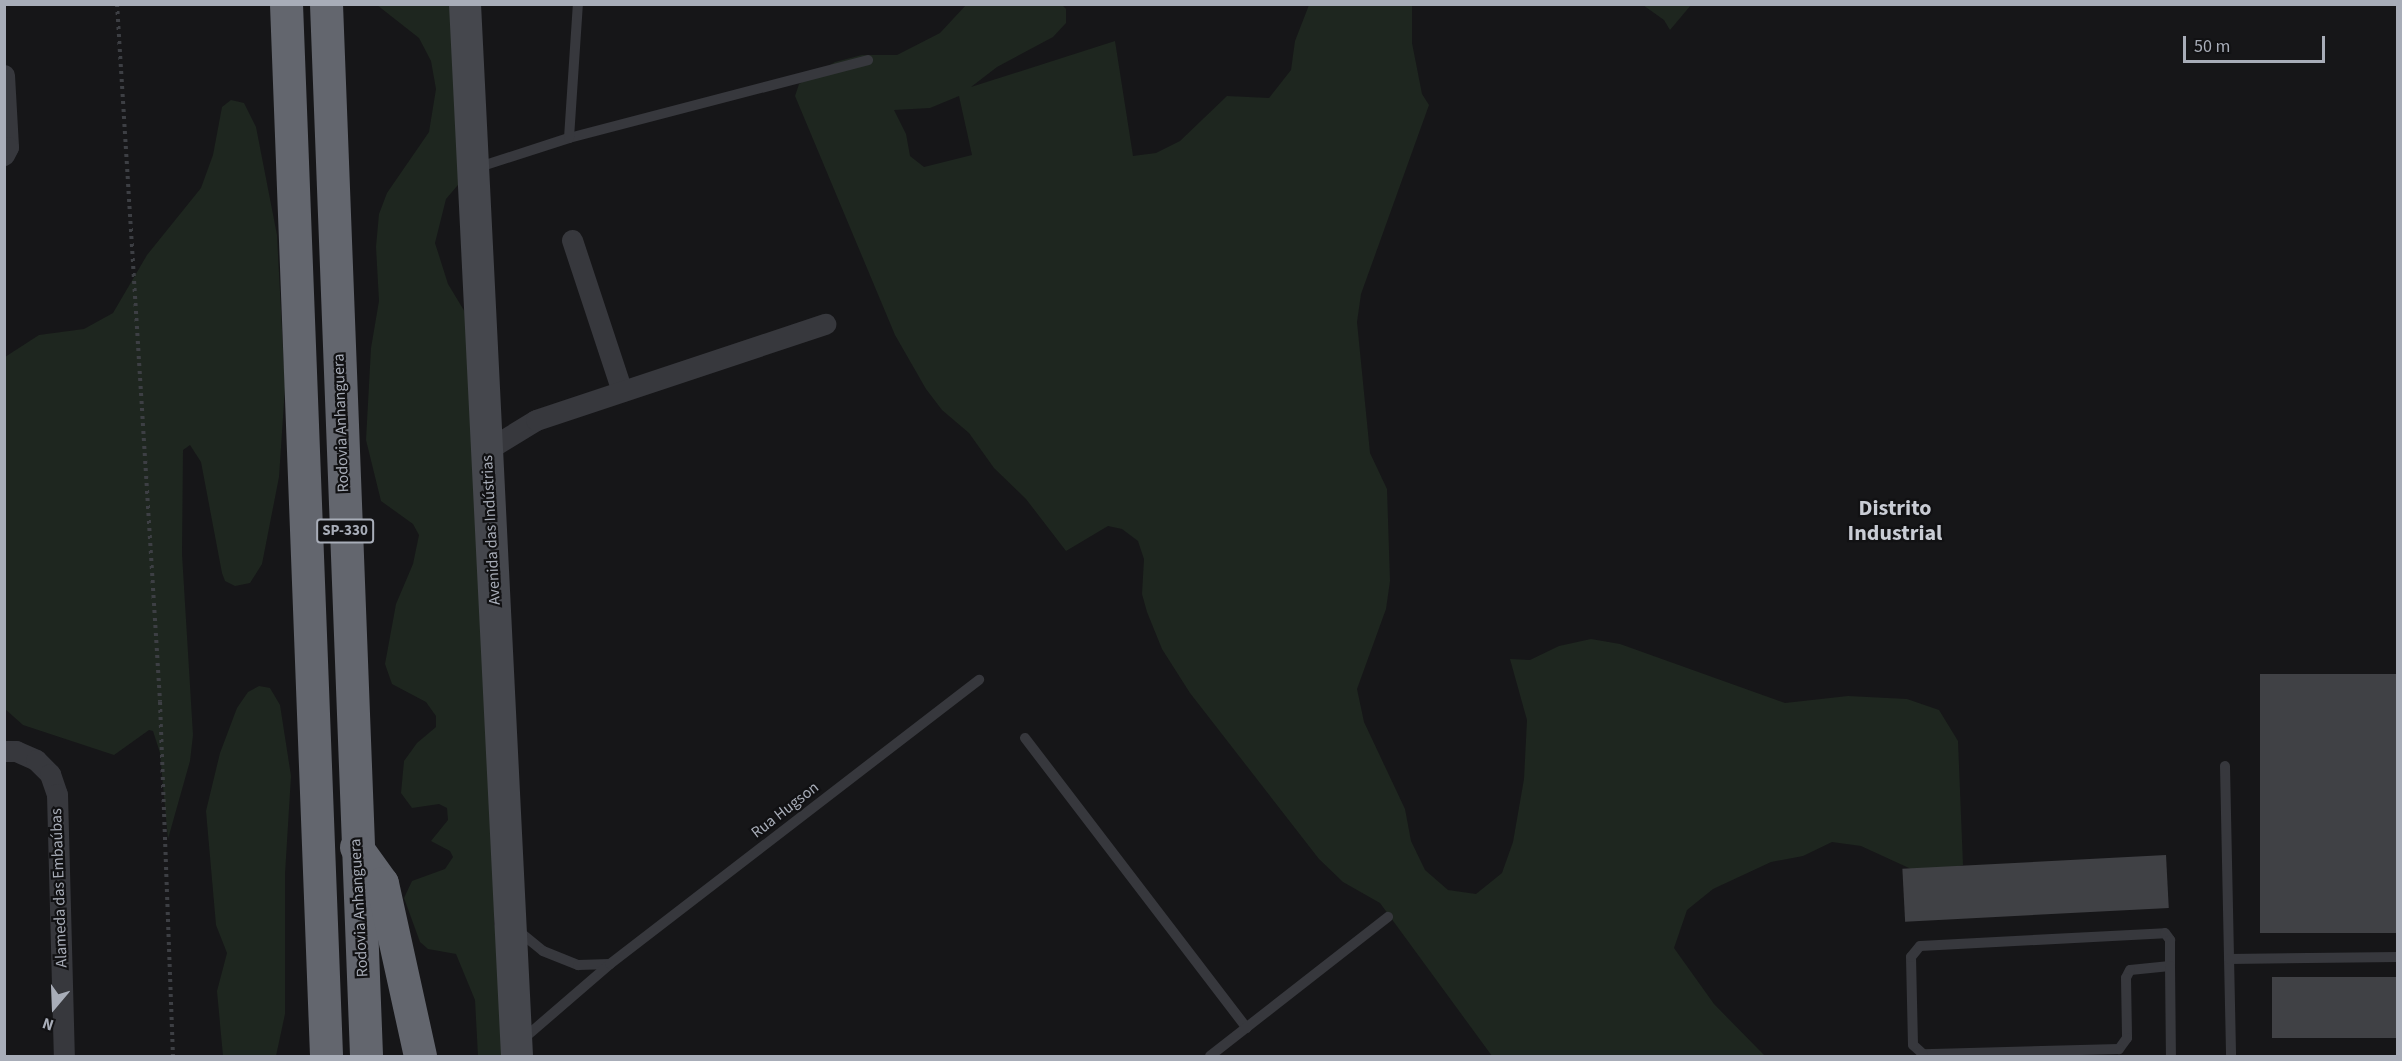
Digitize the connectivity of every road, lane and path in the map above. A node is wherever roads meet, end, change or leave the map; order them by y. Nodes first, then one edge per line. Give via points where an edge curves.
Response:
1 (117, 4) edge
2 (286, 4) edge
3 (326, 4) edge
4 (465, 4) edge
5 (578, 4) edge
6 (868, 60) dead end
7 (4, 75) edge
8 (569, 138) junction
9 (4, 155) edge
10 (473, 169) junction
11 (572, 240) dead end
12 (825, 324) dead end
13 (622, 391) junction
14 (487, 450) junction
15 (979, 680) dead end
16 (1025, 738) dead end
17 (4, 752) edge
18 (2225, 766) dead end
19 (356, 847) junction
20 (1388, 917) dead end
21 (512, 926) junction
22 (2397, 957) edge
23 (2229, 959) junction
24 (610, 964) junction
25 (2170, 966) junction
26 (1247, 1028) junction
27 (517, 1050) edge
28 (64, 1056) edge
29 (173, 1056) edge
30 (326, 1056) edge
31 (366, 1056) edge
32 (420, 1056) edge
33 (1210, 1056) edge
34 (2171, 1056) edge
35 (2231, 1056) edge

1 - 29 path via 160,702
2 - 30 highway, SP-330
3 - 19 highway, Rodovia Anhanguera / SP-330
4 - 10 street, Avenida das Indústrias
5 - 8 lane
6 - 8 lane
7 - 9 street via 8,147
8 - 10 lane
10 - 14 street, Avenida das Indústrias
11 - 13 street
12 - 13 street
13 - 14 street via 536,420
14 - 21 street, Avenida das Indústrias
15 - 24 lane, Rua Hugson
16 - 26 lane
17 - 28 street, Alameda das Embaúbas via 36,760 50,774 57,794
18 - 23 lane
19 - 31 highway, Rodovia Anhanguera / SP-330
19 - 32 highway via 382,883
20 - 26 lane
21 - 24 lane via 543,951 569,961
21 - 27 street, Avenida das Indústrias
22 - 23 lane
23 - 35 lane
24 - 27 lane, Rua Hugson
25 - 25 lane via 2170,940 2157,931 1920,946 1911,957 1913,1045 1923,1054 2119,1049 2127,1038 2126,978 2130,970
25 - 34 lane
26 - 33 lane

